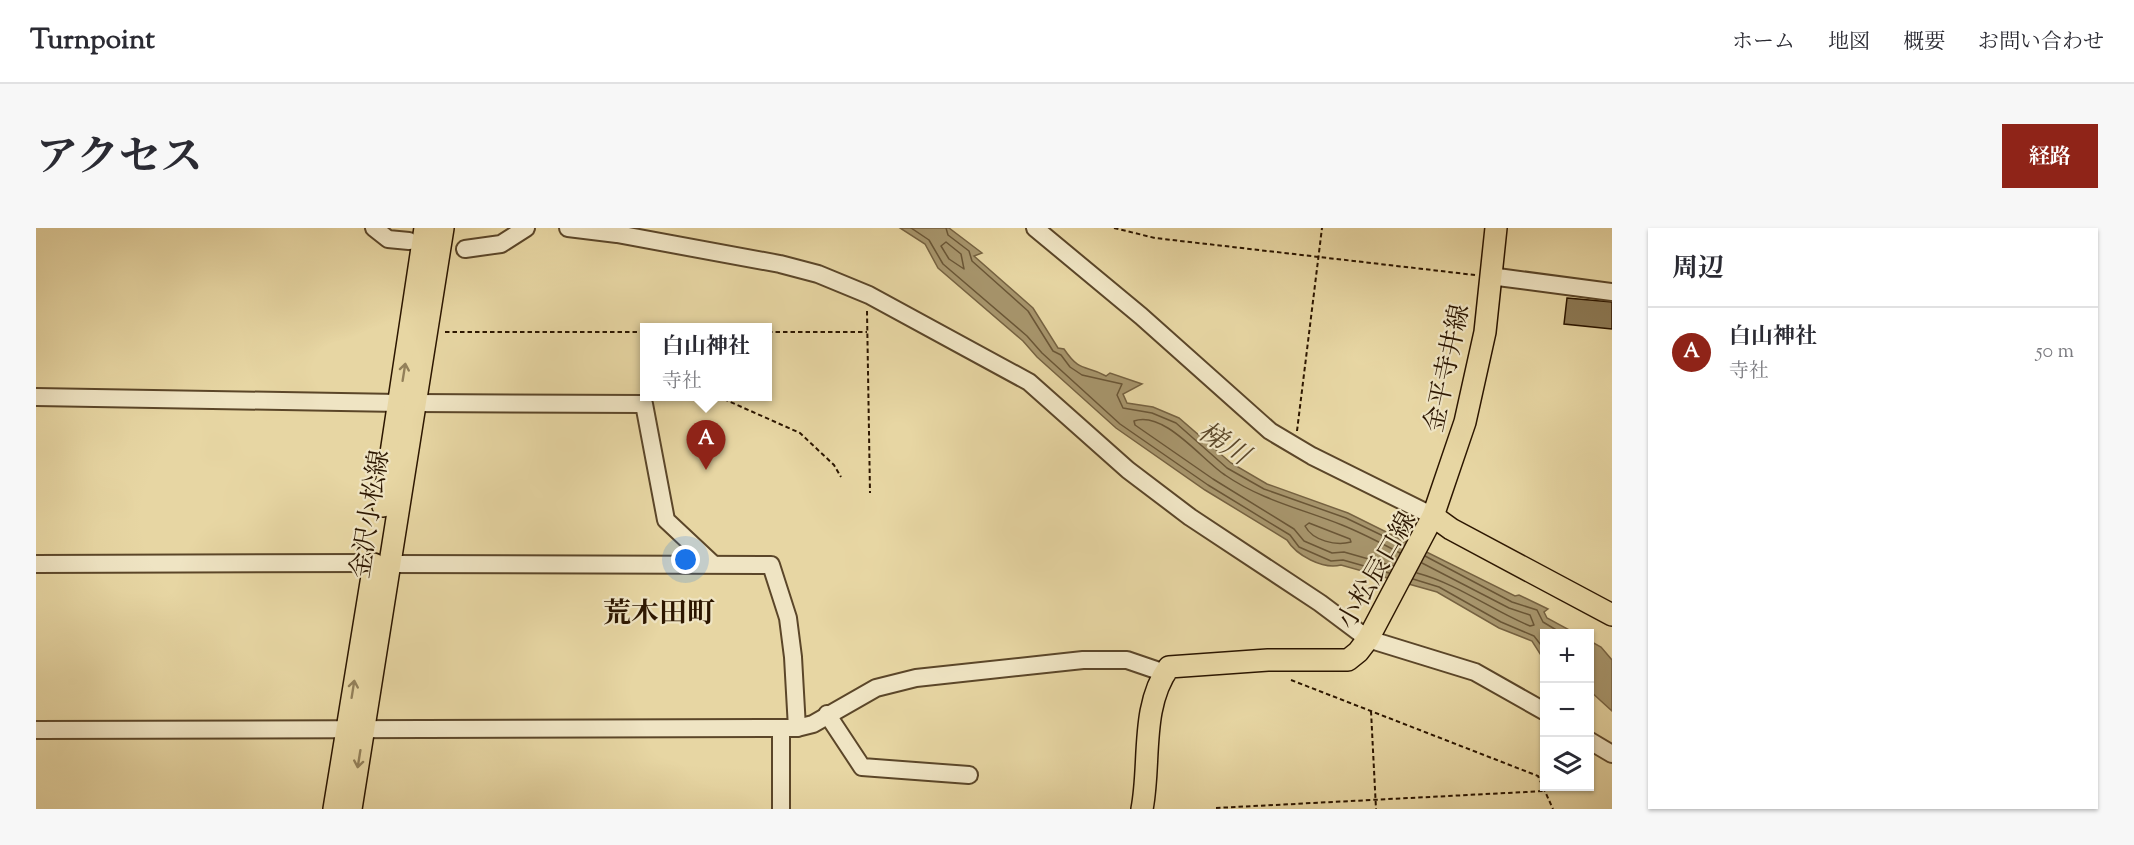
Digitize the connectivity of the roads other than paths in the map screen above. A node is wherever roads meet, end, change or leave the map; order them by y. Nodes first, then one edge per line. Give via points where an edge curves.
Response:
1 (374, 228) edge
2 (443, 228) edge
3 (526, 228) edge
4 (568, 228) edge
5 (1035, 228) edge
6 (1496, 228) edge
7 (417, 235) edge
8 (465, 249) dead end
9 (428, 265) junction
10 (1490, 276) junction
11 (1612, 292) edge
12 (36, 397) edge
13 (407, 403) junction
14 (1432, 518) junction
15 (36, 564) edge
16 (381, 564) junction
17 (714, 564) junction
18 (1612, 615) edge
19 (1369, 636) junction
20 (1165, 673) junction
21 (1540, 708) edge
22 (827, 714) junction
23 (789, 728) junction
24 (36, 730) edge
25 (355, 730) junction
26 (1594, 743) edge
27 (1612, 754) edge
28 (969, 775) dead end
29 (334, 809) edge
30 (351, 809) edge
31 (781, 809) edge
32 (1142, 809) edge

1 - 7 street via 388,239
2 - 9 main road, 金沢小松線
3 - 8 street via 501,244
4 - 19 street via 780,264 869,294 1029,382 1128,470 1190,518
5 - 14 street via 1270,430
6 - 10 main road, 金平寺井線
7 - 9 main road, 金沢小松線
9 - 13 main road, 金沢小松線
10 - 11 street
10 - 14 main road, 金平寺井線 via 1477,374
12 - 13 street
13 - 16 main road, 金沢小松線
13 - 17 street via 644,404 666,520
14 - 18 main road, 小松辰口線
14 - 19 main road, 小松辰口線
15 - 16 street
16 - 17 street
16 - 25 main road, 金沢小松線
17 - 23 street via 771,565 788,618 793,657
19 - 20 main road, 小松辰口線 via 1348,660 1177,665
19 - 21 street via 1475,672
20 - 22 street via 1127,660 1047,662 916,678 876,688
20 - 32 main road via 1151,713
22 - 23 street via 813,724
22 - 28 street via 862,767
23 - 25 street
23 - 31 street
24 - 25 street
25 - 29 main road, 金沢小松線
25 -> 30 main road, 金沢小松線
26 - 27 street

